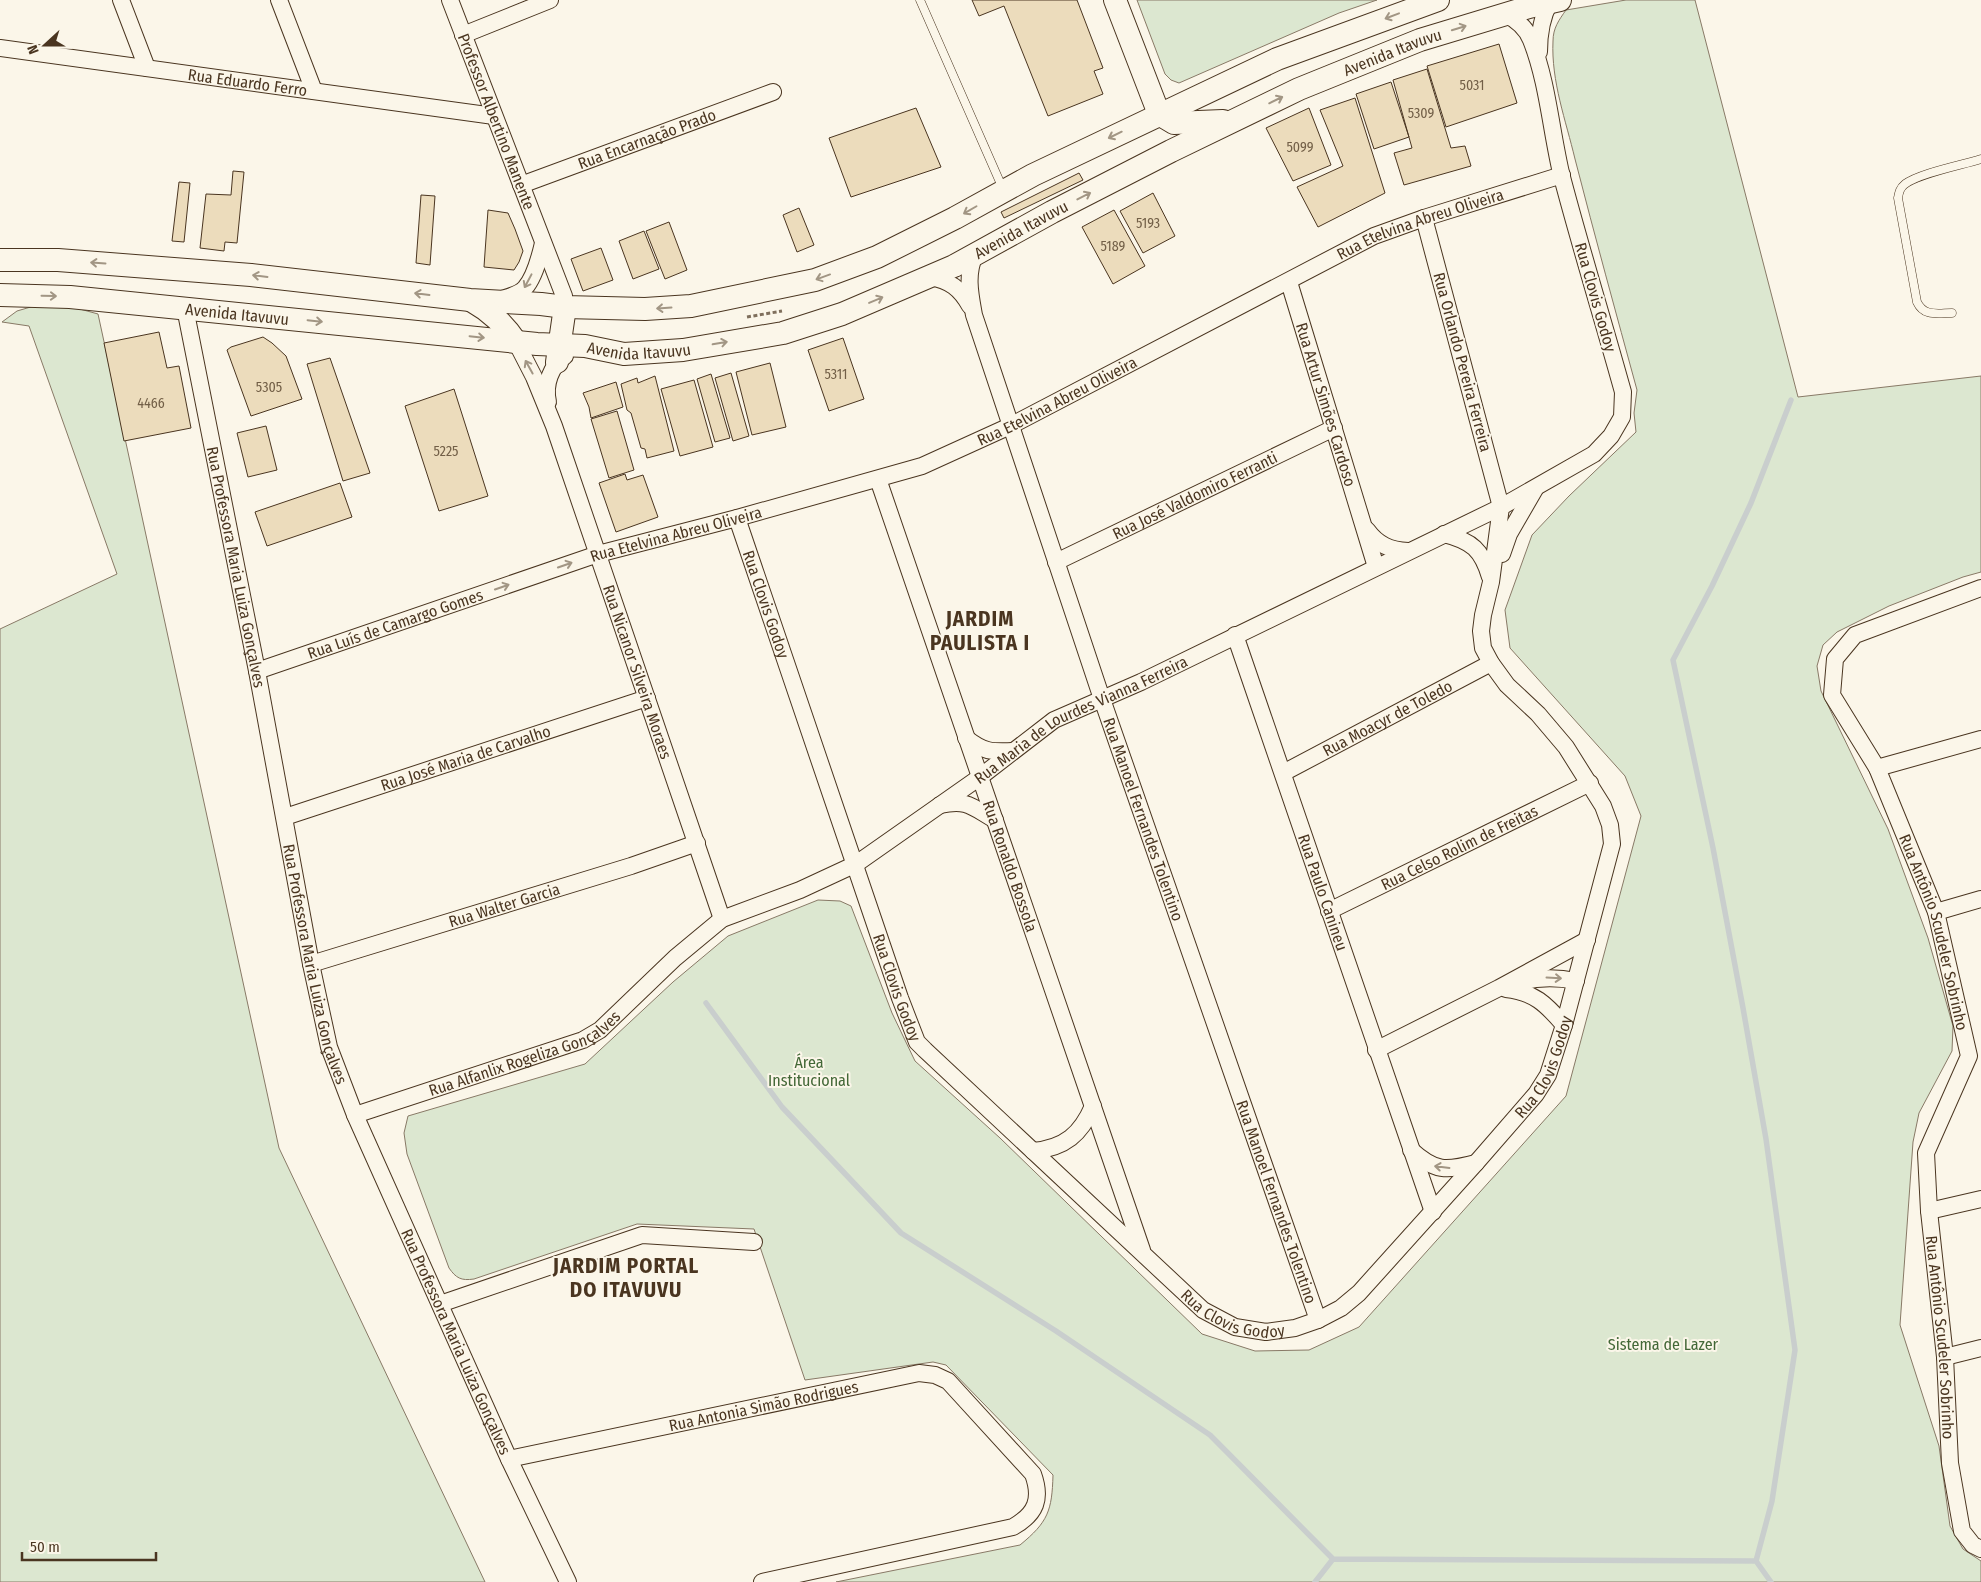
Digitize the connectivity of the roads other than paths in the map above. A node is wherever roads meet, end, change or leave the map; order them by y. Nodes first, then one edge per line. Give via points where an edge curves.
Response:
1 (121, 0) edge
2 (279, 0) edge
3 (450, 0) edge
4 (550, 0) edge
5 (920, 0) edge
6 (1115, 0) edge
7 (1438, 0) edge
8 (1555, 1) edge
9 (1505, 14) junction
10 (463, 35) junction
11 (0, 48) edge
12 (1540, 67) junction
13 (147, 68) junction
14 (314, 91) junction
15 (773, 92) dead end
16 (1159, 114) junction
17 (494, 116) junction
18 (1232, 121) junction
19 (1981, 159) edge
20 (1562, 175) junction
21 (521, 185) junction
22 (1004, 191) junction
23 (1424, 218) junction
24 (543, 243) junction
25 (975, 254) junction
26 (0, 260) edge
27 (930, 277) junction
28 (1288, 282) junction
29 (0, 296) edge
30 (470, 300) junction
31 (493, 302) junction
32 (565, 307) junction
33 (185, 308) junction
34 (1952, 313) dead end
35 (974, 315) junction
36 (516, 342) junction
37 (558, 353) junction
38 (554, 426) junction
39 (1010, 426) junction
40 (1334, 428) junction
41 (878, 479) junction
42 (1536, 487) junction
43 (1507, 504) junction
44 (737, 518) junction
45 (1364, 527) junction
46 (1444, 534) junction
47 (1509, 534) junction
48 (1408, 552) junction
49 (598, 554) junction
50 (1056, 562) junction
51 (1376, 567) junction
52 (533, 576) joint
53 (1491, 582) junction
54 (1981, 588) edge
55 (1235, 635) junction
56 (1491, 663) junction
57 (257, 671) junction
58 (647, 698) junction
59 (1102, 699) junction
60 (966, 738) junction
61 (1981, 739) edge
62 (1013, 752) junction
63 (1877, 768) junction
64 (1283, 773) junction
65 (980, 777) junction
66 (1590, 783) junction
67 (938, 806) junction
68 (285, 818) junction
69 (994, 820) junction
70 (697, 843) junction
71 (856, 864) junction
72 (1981, 899) edge
73 (1329, 911) junction
74 (1936, 912) junction
75 (722, 920) junction
76 (1587, 940) junction
77 (674, 958) joint
78 (312, 964) junction
79 (1576, 981) junction
80 (1499, 988) junction
81 (1564, 1025) junction
82 (1376, 1050) junction
83 (1975, 1054) edge
84 (1093, 1106) junction
85 (355, 1115) junction
86 (1412, 1150) junction
87 (1033, 1151) junction
88 (1476, 1163) junction
89 (1981, 1199) edge
90 (1929, 1211) junction
91 (1433, 1212) junction
92 (754, 1242) dead end
93 (1143, 1253) junction
94 (440, 1304) junction
95 (1318, 1320) junction
96 (1981, 1348) edge
97 (1945, 1357) junction
98 (509, 1459) junction
99 (1981, 1549) edge
100 (568, 1582) edge
101 (762, 1582) edge

1 - 13 street
2 - 14 street
3 - 10 street, Professor Albertino Manente
4 - 10 street
5 - 22 lane
6 - 16 main road
7 -> 16 main road, Avenida Itavuvu via 1277,59
8 - 9 main road, Avenida Itavuvu
8 - 12 street, Rua Clovis Godoy via 1545,11 1540,26
9 - 12 street, Rua Clovis Godoy via 1524,27
18 -> 9 main road, Avenida Itavuvu via 1298,89 1420,40
10 - 17 street, Professor Albertino Manente
11 - 13 street, Rua Eduardo Ferro
12 - 20 street, Rua Clovis Godoy
13 - 14 street, Rua Eduardo Ferro
14 - 17 street, Rua Eduardo Ferro
15 - 21 street, Rua Encarnação Prado
16 - 18 main road, Avenida Itavuvu via 1174,123
16 -> 22 main road, Avenida Itavuvu
17 - 21 street, Professor Albertino Manente
25 -> 18 main road, Avenida Itavuvu
19 - 34 lane via 1906,183 1898,198 1920,310
20 - 23 street, Rua Etelvina Abreu Oliveira
20 - 42 street, Rua Clovis Godoy via 1623,392 1622,417 1611,436 1594,454
21 - 24 street, Professor Albertino Manente
22 -> 32 main road, Avenida Itavuvu via 877,257 814,280 691,306 645,309
23 - 28 street, Rua Etelvina Abreu Oliveira via 1374,236
23 - 43 street, Rua Orlando Pereira Ferreira
24 -> 31 street via 524,288
24 - 32 street, Professor Albertino Manente via 564,296
25 - 27 main road, Avenida Itavuvu
25 - 35 street, Rua Manoel Fernandes Tolentino via 968,279
30 -> 26 main road, Avenida Itavuvu via 252,275 58,260
27 - 35 street, Rua Manoel Fernandes Tolentino via 955,285 965,296
37 -> 27 main road, Avenida Itavuvu via 585,346 624,354 683,350 783,332 842,314
28 - 39 street, Rua Etelvina Abreu Oliveira
28 - 40 street, Rua Artur Simões Cardoso
29 -> 33 main road, Avenida Itavuvu via 70,297
30 - 31 main road, Avenida Itavuvu
30 - 36 main road via 504,324
31 - 32 main road, Avenida Itavuvu
32 - 37 main road
33 -> 36 main road, Avenida Itavuvu
33 - 57 street, Rua Professora Maria Luiza Gonçalves
35 - 39 street, Rua Manoel Fernandes Tolentino
36 - 37 main road, Avenida Itavuvu
38 -> 36 street, Rua Nicanor Silveira Moraes
37 - 38 street, Rua Nicanor Silveira Moraes via 549,378 547,396
38 - 49 street, Rua Nicanor Silveira Moraes
39 - 41 street, Rua Etelvina Abreu Oliveira via 922,466
39 - 50 street, Rua Manoel Fernandes Tolentino
40 - 45 street, Rua Artur Simões Cardoso
40 - 50 street, Rua José Valdomiro Ferranti
41 - 44 street, Rua Etelvina Abreu Oliveira
41 - 60 street, Rua Ronaldo Bossola
42 - 43 street, Rua Clovis Godoy
42 - 47 street, Rua Clovis Godoy
43 - 46 street, Rua Maria de Lourdes Vianna Ferreira
43 - 47 street, Rua Clovis Godoy via 1513,516
43 - 53 street, Rua Clovis Godoy
44 - 49 street, Rua Etelvina Abreu Oliveira
44 - 71 street, Rua Clovis Godoy
45 - 48 street, Rua Artur Simões Cardoso via 1382,546
45 - 51 street, Rua Artur Simões Cardoso
46 - 48 street, Rua Maria de Lourdes Vianna Ferreira
46 - 53 street, Rua Clovis Godoy via 1457,537 1483,556
47 - 53 street, Rua Clovis Godoy
48 - 51 street, Rua Maria de Lourdes Vianna Ferreira
52 -> 49 street, Rua Etelvina Abreu Oliveira
49 - 58 street, Rua Nicanor Silveira Moraes
50 - 59 street, Rua Manoel Fernandes Tolentino
51 - 55 street, Rua Maria de Lourdes Vianna Ferreira
57 -> 52 street, Rua Luís de Camargo Gomes
53 - 56 street, Rua Clovis Godoy via 1481,631
54 - 63 street, Rua Antônio Scudeler Sobrinho via 1855,635 1835,659 1832,695
55 - 59 street, Rua Maria de Lourdes Vianna Ferreira
55 - 64 street, Rua Paulo Canineu
56 - 64 street, Rua Moacyr de Toledo
56 - 66 street, Rua Clovis Godoy via 1506,685 1538,714 1566,747
57 - 68 street, Rua Professora Maria Luiza Gonçalves
58 - 68 street, Rua José Maria de Carvalho
58 - 70 street, Rua Nicanor Silveira Moraes
59 - 62 street, Rua Maria de Lourdes Vianna Ferreira via 1054,720
59 - 95 street, Rua Manoel Fernandes Tolentino
60 - 62 street via 980,748
60 - 65 street, Rua Ronaldo Bossola
61 - 63 street
62 - 65 street, Rua Maria de Lourdes Vianna Ferreira
63 - 74 street, Rua Antônio Scudeler Sobrinho
64 - 73 street, Rua Paulo Canineu
65 - 67 street, Rua Maria de Lourdes Vianna Ferreira
65 - 69 street, Rua Ronaldo Bossola
66 - 73 street, Rua Celso Rolim de Freitas
66 - 76 street, Rua Clovis Godoy via 1610,825 1612,844
67 - 69 street via 955,802 971,805
67 - 71 street, Rua Maria de Lourdes Vianna Ferreira
68 - 78 street, Rua Professora Maria Luiza Gonçalves
69 - 84 street, Rua Ronaldo Bossola
70 - 75 street, Rua Nicanor Silveira Moraes
70 - 78 street, Rua Walter Garcia
71 - 75 street, Rua Maria de Lourdes Vianna Ferreira
71 - 87 street, Rua Clovis Godoy via 917,1042
72 - 74 street
73 - 82 street, Rua Paulo Canineu
74 - 83 street, Rua Antônio Scudeler Sobrinho
75 - 77 street, Rua Maria de Lourdes Vianna Ferreira
76 - 79 street, Rua Clovis Godoy
76 - 80 street
77 - 85 street, Rua Alfanlix Rogeliza Gonçalves via 600,1030 583,1040
78 - 85 street, Rua Professora Maria Luiza Gonçalves via 329,1047
80 -> 79 street via 1545,977
79 - 81 street, Rua Clovis Godoy
80 - 81 street via 1522,991 1538,999
80 - 82 street
81 - 88 street, Rua Clovis Godoy via 1544,1084
82 - 86 street, Rua Paulo Canineu
83 - 90 street, Rua Antônio Scudeler Sobrinho via 1926,1153
84 - 87 street via 1077,1133 1054,1148
84 - 93 street, Rua Ronaldo Bossola
85 - 94 street, Rua Professora Maria Luiza Gonçalves
88 -> 86 street via 1440,1169 1425,1163
86 - 91 street, Rua Paulo Canineu
87 - 93 street, Rua Clovis Godoy
88 - 91 street, Rua Clovis Godoy
89 - 90 street
90 - 97 street, Rua Antônio Scudeler Sobrinho
91 - 95 street, Rua Clovis Godoy via 1359,1293 1341,1308
92 - 94 street via 642,1235
93 - 95 street, Rua Clovis Godoy via 1203,1310 1235,1327 1266,1332
94 - 98 street, Rua Professora Maria Luiza Gonçalves
96 - 97 street
97 - 99 street, Rua Antônio Scudeler Sobrinho via 1950,1463 1962,1531 1973,1545
98 - 100 street, Rua Professora Maria Luiza Gonçalves
98 - 101 street, Rua Antonia Simão Rodrigues via 920,1373 948,1381 1033,1474 1038,1487 1033,1510 1013,1527

